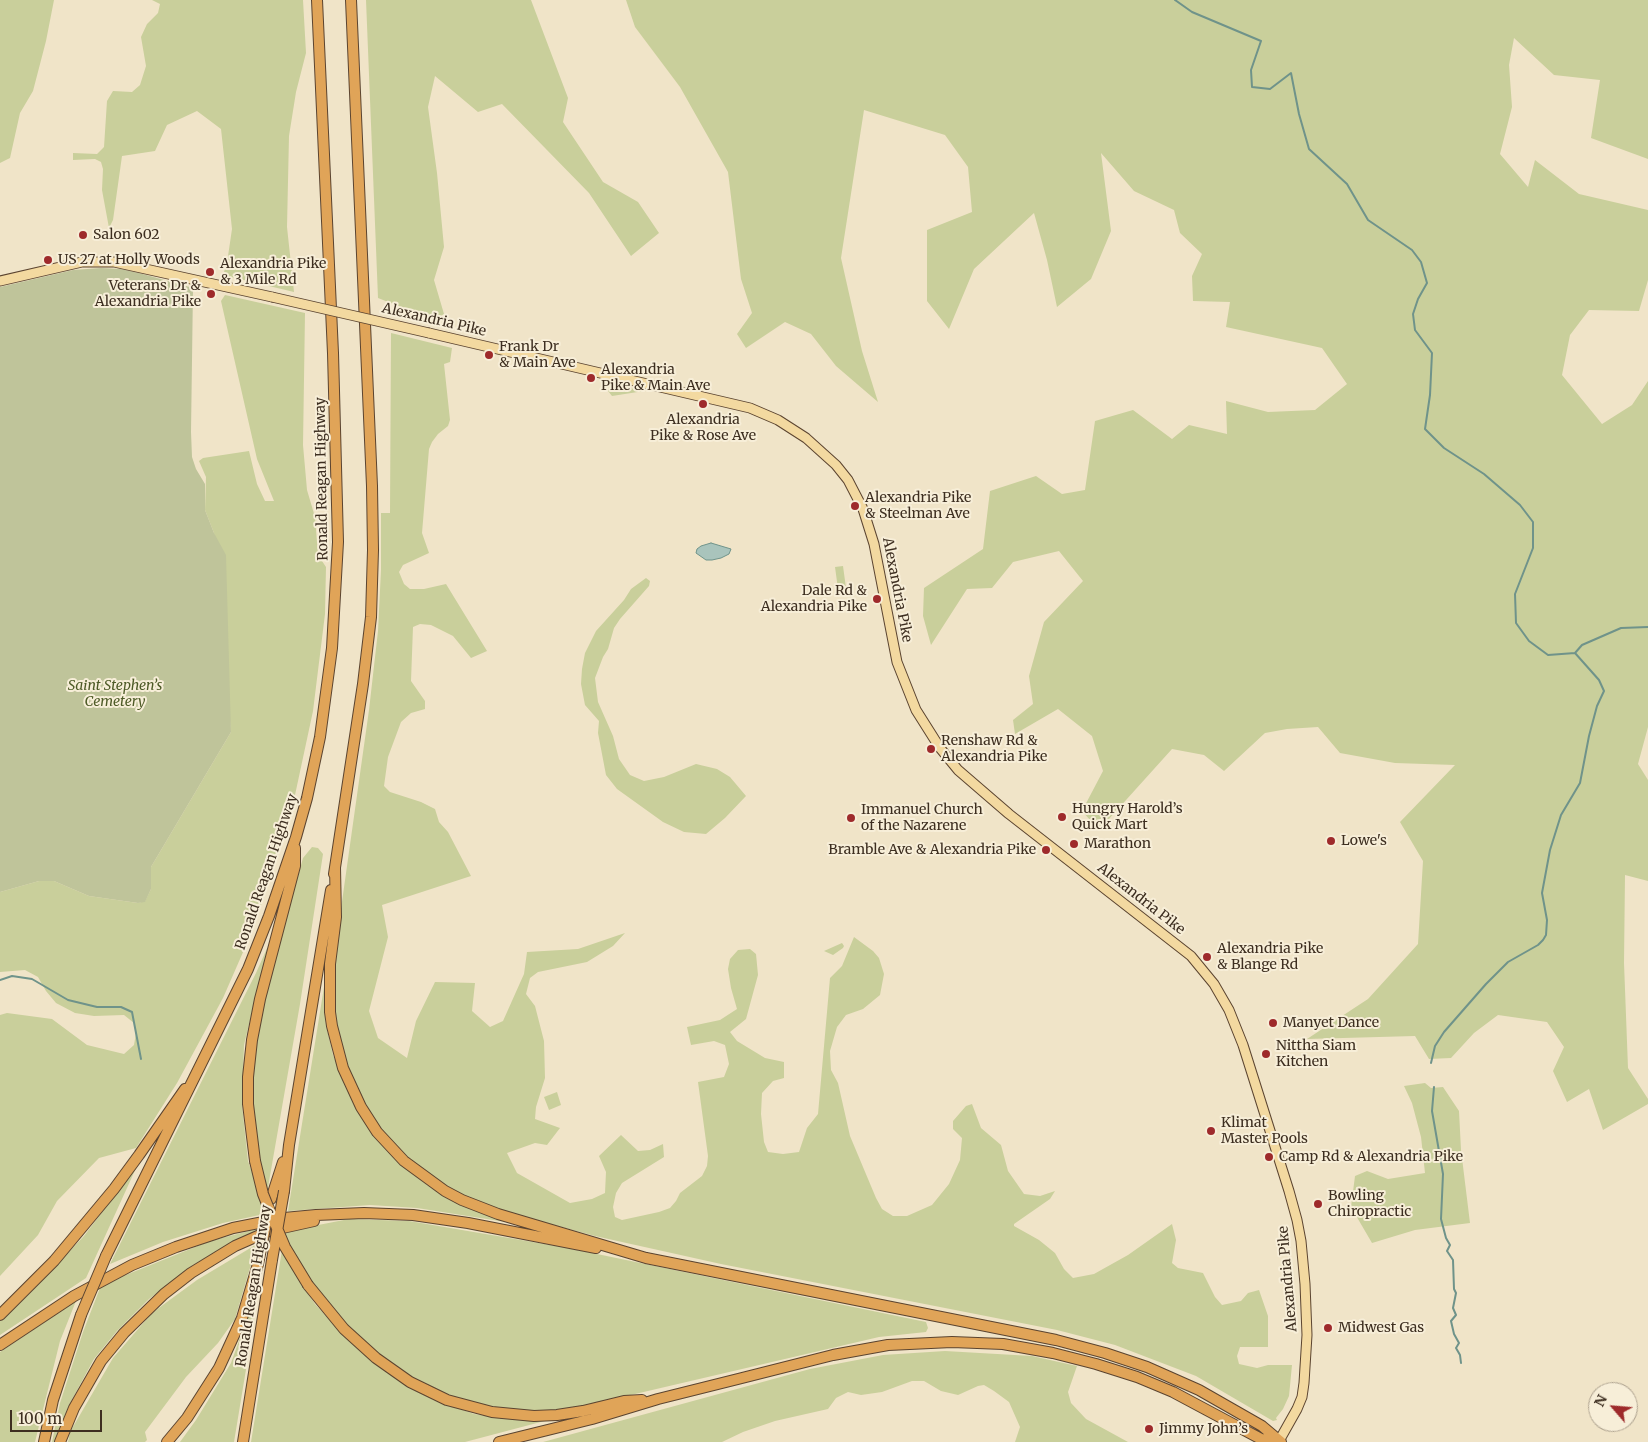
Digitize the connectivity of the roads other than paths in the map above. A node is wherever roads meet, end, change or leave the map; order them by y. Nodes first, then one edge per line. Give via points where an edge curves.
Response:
1 (317, 0) edge
2 (350, 0) edge
3 (0, 280) edge
4 (296, 837) junction
5 (335, 867) junction
6 (199, 1070) junction
7 (289, 1144) junction
8 (347, 1213) junction
9 (646, 1258) junction
10 (0, 1316) edge
11 (0, 1345) edge
12 (658, 1399) junction
13 (504, 1441) edge
14 (44, 1442) edge
15 (60, 1442) edge
16 (168, 1442) edge
17 (243, 1442) edge
18 (1280, 1442) edge

1 - 4 highway, Ronald Reagan Highway via 338,542 329,677 320,737
2 - 5 highway, Ronald Reagan Highway via 373,550 365,668
3 - 18 main road, Alexandria Pike, bridge via 82,262 114,262 750,408 778,420 806,438 836,465 848,480 867,518 897,662 916,710 940,748 958,770 1009,814 1191,956 1230,1010 1289,1191 1301,1241 1307,1357 1302,1396
4 - 6 highway, Ronald Reagan Highway via 248,969
4 - 12 highway, bridge via 295,866 252,1040 248,1096 255,1161 266,1204 308,1285 345,1330 376,1358 410,1382 446,1400 492,1412 546,1416 583,1411 624,1400
5 - 7 highway, Ronald Reagan Highway
5 - 9 highway via 336,917 330,964 332,1026 348,1083 377,1132 404,1161 462,1200 513,1219
6 - 10 highway via 114,1189 53,1263
6 - 14 highway, Ronald Reagan Highway, bridge via 106,1256 81,1315
7 - 16 highway, bridge via 271,1199 258,1264 242,1318 219,1368
7 - 17 highway, Ronald Reagan Highway, bridge
8 - 9 highway via 413,1215
8 - 11 highway via 264,1221 154,1255 74,1296
8 - 15 highway via 269,1231 235,1246 164,1294 121,1335 101,1361 74,1408
9 - 18 highway via 1056,1340 1105,1353 1199,1390 1262,1426
12 - 13 highway
12 - 18 highway via 833,1355 888,1345 1003,1344 1068,1356 1136,1377 1190,1400 1256,1437

